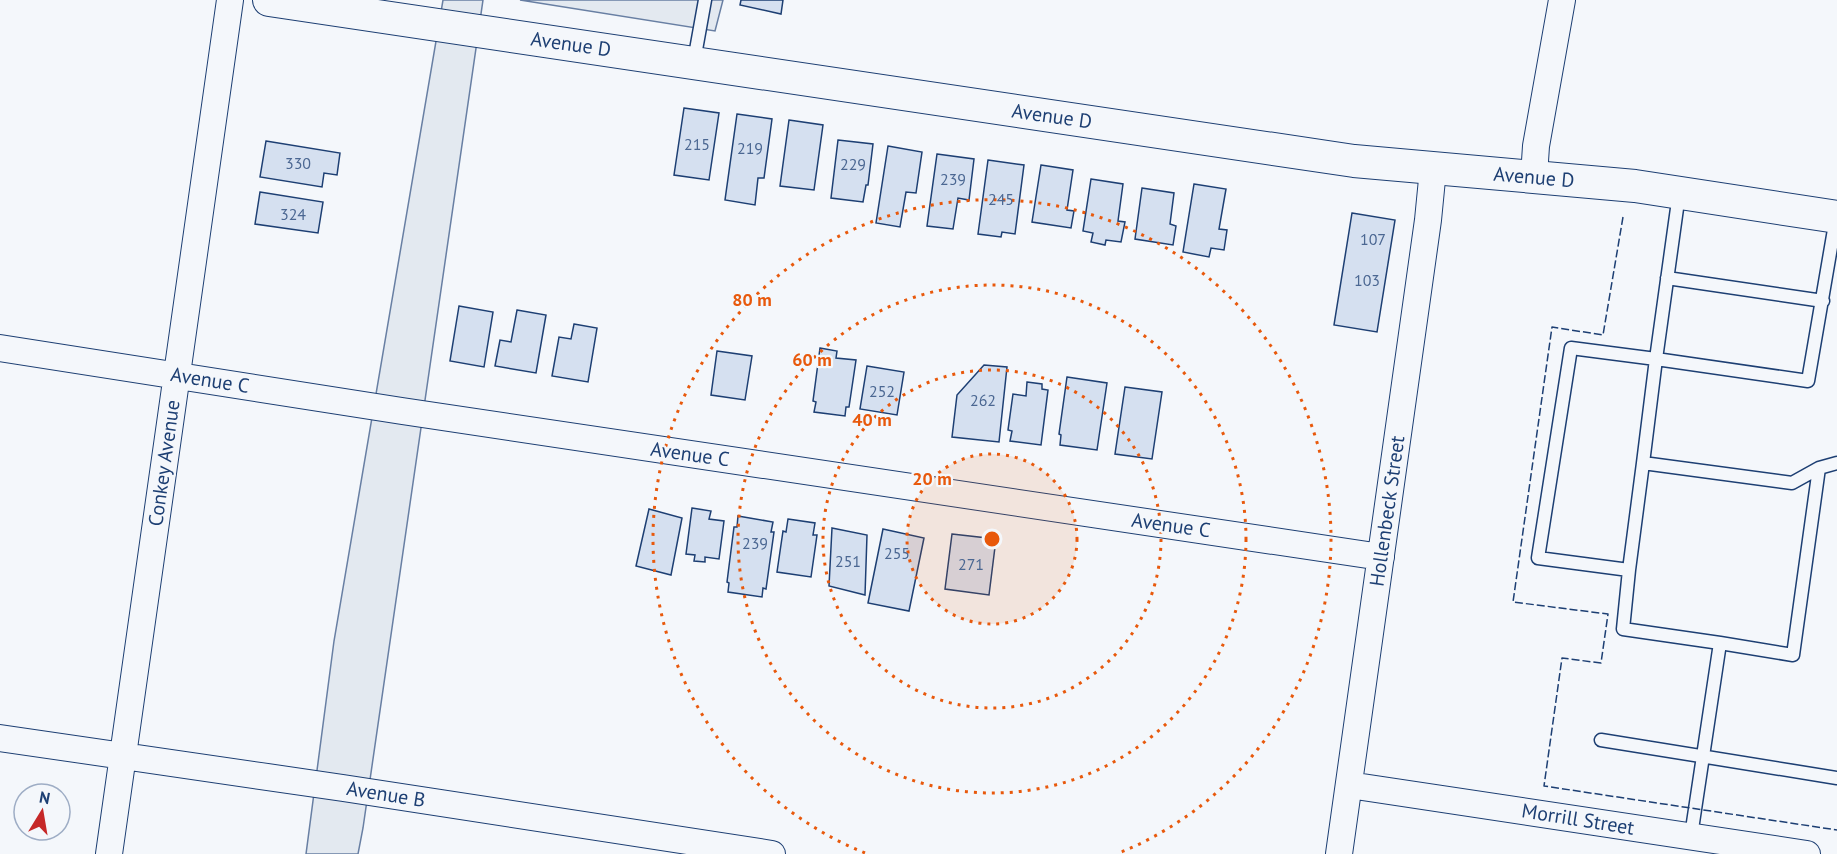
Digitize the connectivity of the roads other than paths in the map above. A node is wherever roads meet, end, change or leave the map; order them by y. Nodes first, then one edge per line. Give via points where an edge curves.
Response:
1 (230, 0) edge
2 (269, 0) edge
3 (705, 0) edge
4 (1562, 0) edge
5 (694, 62) junction
6 (1433, 169) junction
7 (1534, 176) junction
8 (1679, 192) junction
9 (1837, 217) edge
10 (1667, 278) junction
11 (1823, 301) junction
12 (0, 348) edge
13 (1656, 359) junction
14 (177, 374) junction
15 (1643, 463) junction
16 (1837, 463) edge
17 (1819, 468) junction
18 (1381, 556) junction
19 (1629, 570) junction
20 (1720, 643) junction
21 (0, 738) edge
22 (1601, 740) dead end
23 (123, 756) junction
24 (1703, 757) junction
25 (1837, 778) edge
26 (1349, 785) junction
27 (1691, 836) junction
28 (109, 854) edge
29 (772, 854) edge
30 (1340, 854) edge
31 (1807, 854) edge

1 - 14 street, Conkey Avenue
2 - 5 street, Avenue D
3 - 5 lane
4 - 7 street
5 - 6 street, Avenue D via 1354,161
6 - 7 street, Avenue D
6 - 18 street, Hollenbeck Street
7 - 8 street, Avenue D
8 - 9 street, Avenue D
8 - 10 lane
9 - 11 lane
10 - 11 lane
10 - 13 lane
11 - 13 lane via 1808,381
12 - 14 street, Avenue C
13 - 15 lane
13 - 19 lane via 1570,348 1538,558
14 - 18 street, Avenue C
14 - 23 street, Conkey Avenue
15 - 17 lane via 1792,483
15 - 19 lane
16 - 17 lane
17 - 20 lane via 1793,655
18 - 26 street, Hollenbeck Street
19 - 20 lane via 1623,629
20 - 24 lane
21 - 23 street, Avenue B
22 - 24 lane
23 - 28 street, Conkey Avenue
23 - 29 street, Avenue B
24 - 25 lane
24 - 27 lane
26 - 27 street, Morrill Street
26 - 30 street, Hollenbeck Street
27 - 31 street, Morrill Street

